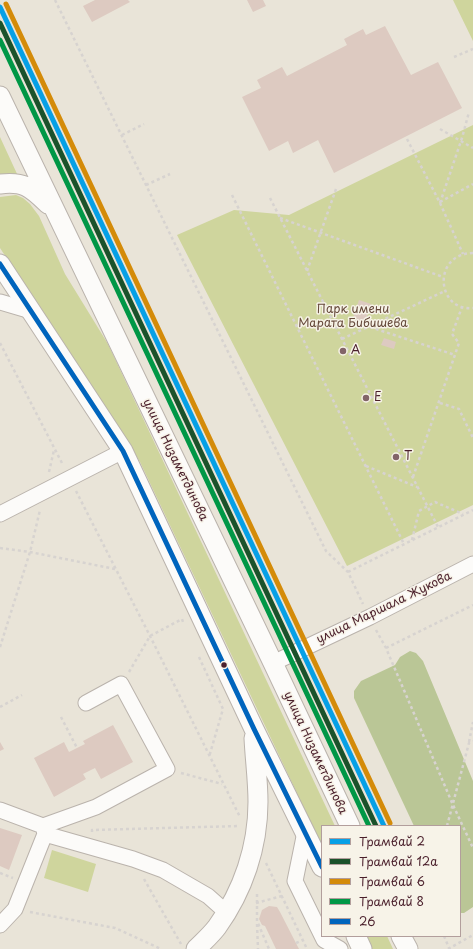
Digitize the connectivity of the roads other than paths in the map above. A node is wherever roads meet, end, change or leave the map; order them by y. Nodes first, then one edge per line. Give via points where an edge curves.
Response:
1 (0, 96) edge
2 (0, 184) edge
3 (55, 210) junction
4 (0, 264) edge
5 (0, 302) edge
6 (31, 311) junction
7 (123, 451) junction
8 (0, 514) edge
9 (473, 564) edge
10 (273, 663) junction
11 (86, 703) dead end
12 (254, 729) junction
13 (0, 810) edge
14 (350, 825) edge
15 (44, 830) junction
16 (305, 832) junction
17 (321, 865) edge
18 (226, 912) junction
19 (0, 926) edge
20 (321, 934) edge
21 (323, 937) edge
22 (356, 937) edge
23 (402, 937) edge
24 (196, 949) edge
25 (340, 949) edge
26 (362, 949) edge
27 (408, 949) edge

1 - 3 main road, улица Низаметдинова
2 - 3 main road via 14,182 31,188
3 - 10 main road, улица Низаметдинова
4 - 6 main road
5 - 6 street
6 - 7 main road
7 - 8 street
7 - 12 main road
9 - 10 street, улица Маршала Жукова
10 - 14 main road, улица Низаметдинова
11 - 15 street via 121,684 167,769 96,807
12 - 16 main road
12 - 18 main road via 258,802 254,841 247,870
13 - 15 street
15 - 18 street via 163,870 208,896
15 - 19 street via 15,909
16 - 17 main road
16 - 20 street via 295,881
18 - 24 main road via 216,928
21 - 25 street
22 - 26 main road
23 - 27 main road

